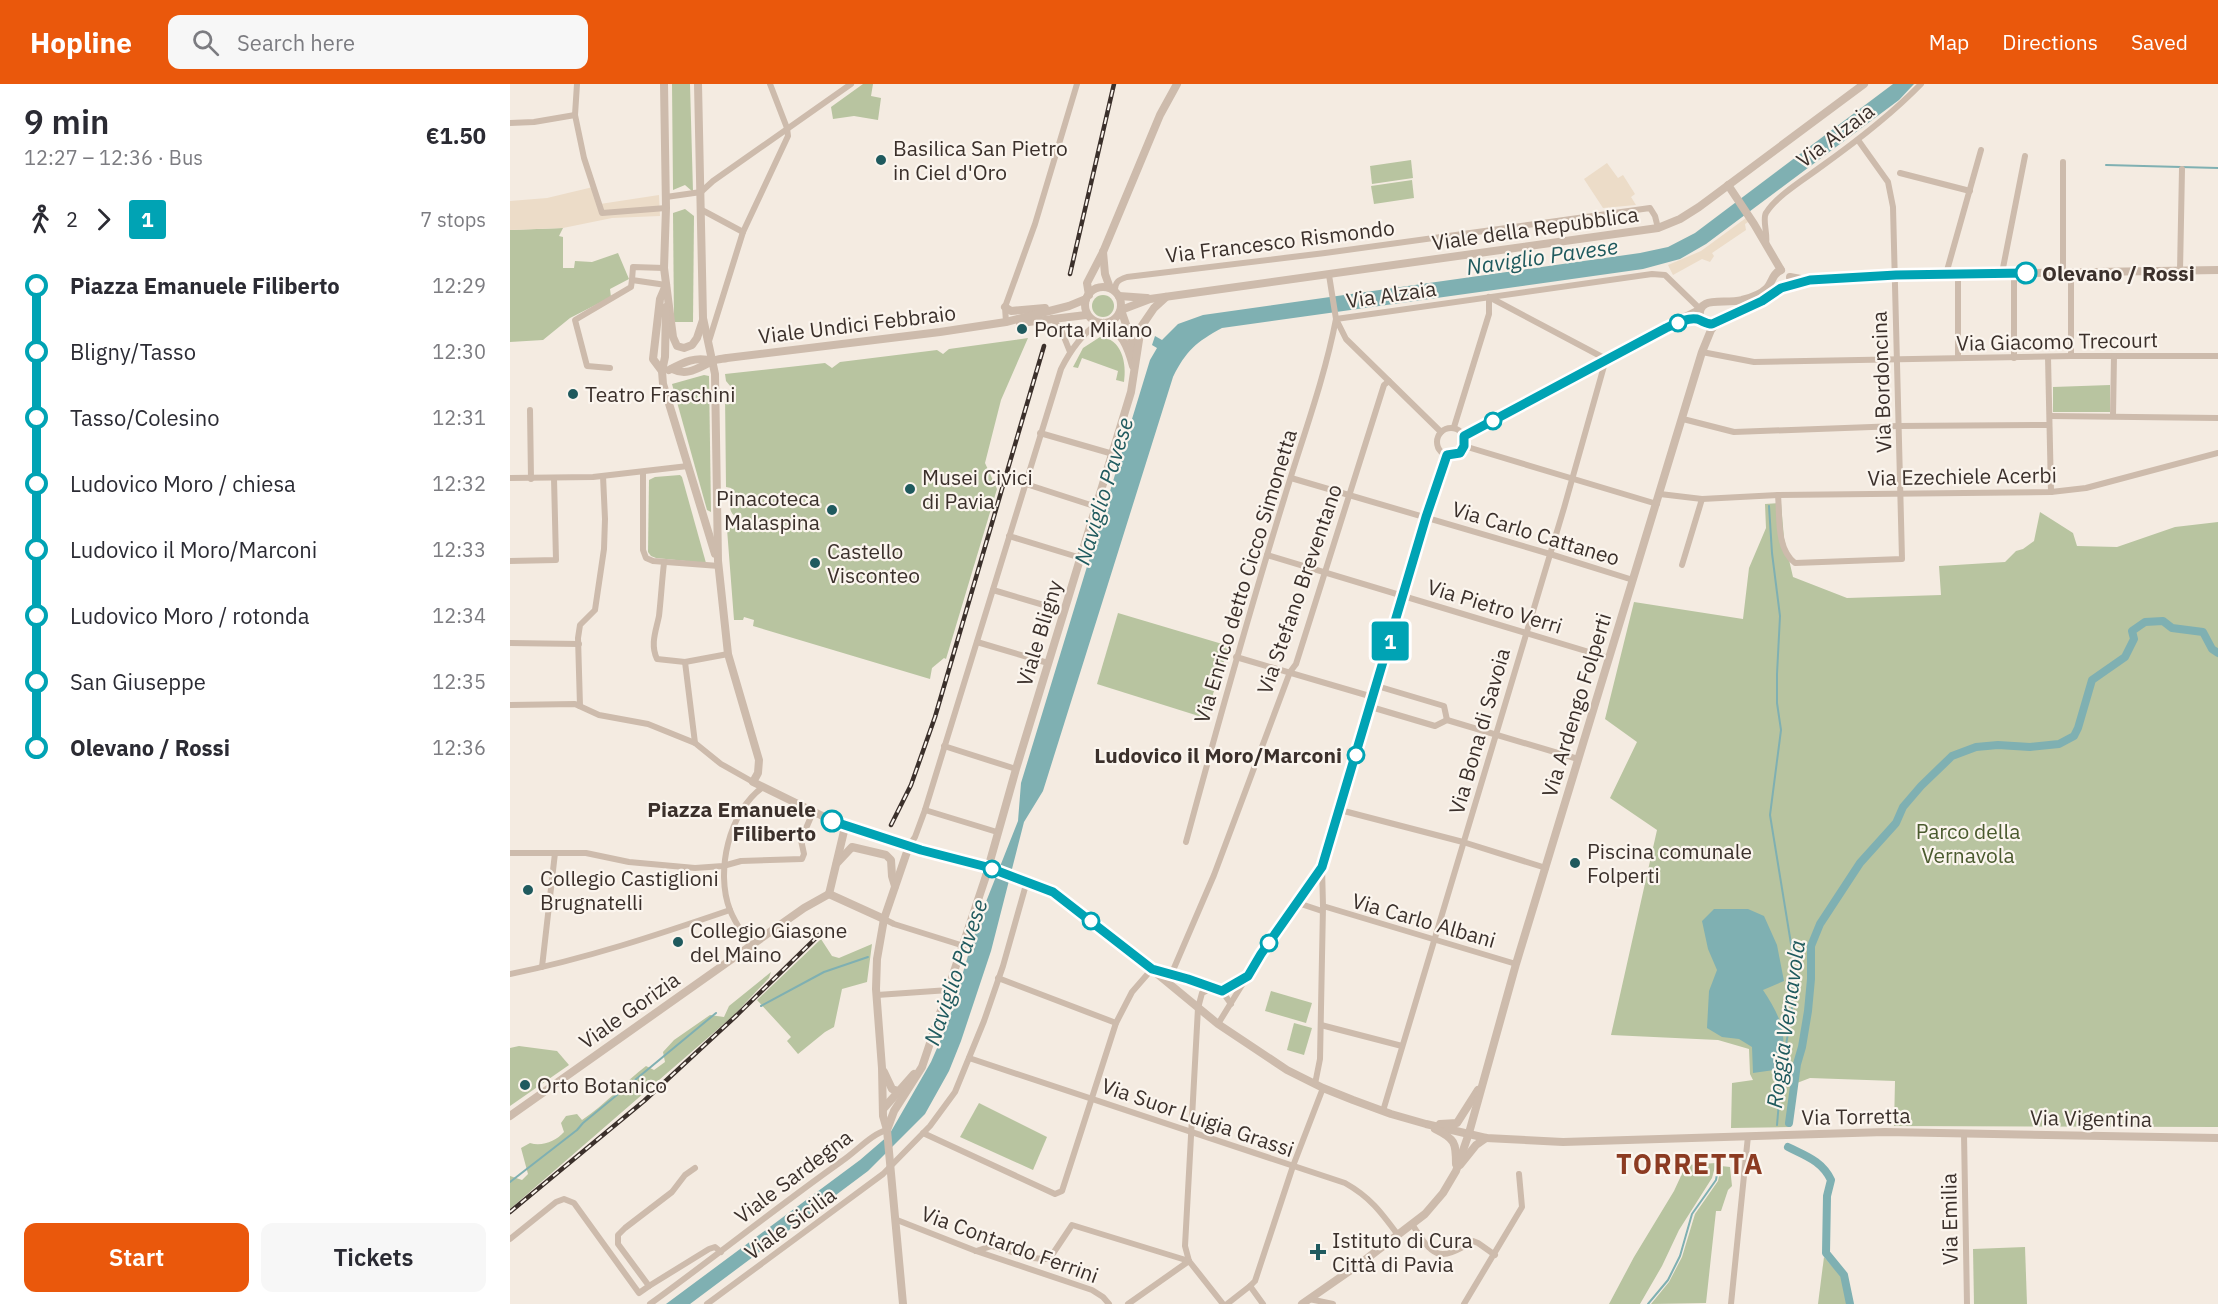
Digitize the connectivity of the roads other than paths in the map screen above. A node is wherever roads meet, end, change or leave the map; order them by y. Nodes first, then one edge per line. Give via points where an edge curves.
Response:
1 (577, 84) edge
2 (664, 84) edge
3 (698, 84) edge
4 (770, 84) edge
5 (851, 84) edge
6 (1077, 84) edge
7 (1177, 84) edge
8 (1864, 84) edge
9 (1921, 84) edge
10 (575, 115) junction
11 (510, 123) edge
12 (787, 128) junction
13 (1858, 140) junction
14 (1981, 150) dead end
15 (2025, 156) dead end
16 (2063, 162) dead end
17 (2182, 169) dead end
18 (1900, 173) dead end
19 (1728, 185) junction
20 (1970, 191) junction
21 (701, 192) junction
22 (666, 197) junction
23 (666, 208) junction
24 (702, 210) junction
25 (1658, 228) junction
26 (743, 232) junction
27 (1766, 244) junction
28 (1103, 252) junction
29 (664, 268) junction
30 (1781, 270) junction
31 (2218, 270) edge
32 (2180, 271) junction
33 (2001, 273) junction
34 (2014, 273) junction
35 (2067, 273) junction
36 (1946, 274) junction
37 (1958, 274) junction
38 (1329, 275) junction
39 (1896, 275) junction
40 (632, 280) junction
41 (1790, 281) junction
42 (666, 285) junction
43 (1115, 292) junction
44 (1087, 297) junction
45 (1167, 297) junction
46 (1489, 297) junction
47 (1150, 299) junction
48 (1005, 307) junction
49 (1699, 308) junction
50 (1121, 310) junction
51 (1052, 314) junction
52 (1086, 315) junction
53 (1335, 316) junction
54 (703, 318) junction
55 (1702, 321) junction
56 (1006, 322) junction
57 (1717, 322) junction
58 (1101, 323) junction
59 (1666, 328) junction
60 (1706, 339) junction
61 (708, 342) junction
62 (1070, 352) junction
63 (1702, 352) junction
64 (1136, 354) junction
65 (2071, 356) junction
66 (2114, 356) junction
67 (2218, 356) edge
68 (2048, 357) junction
69 (1958, 358) junction
70 (2014, 358) junction
71 (1606, 359) junction
72 (1896, 359) junction
73 (713, 361) junction
74 (610, 368) dead end
75 (662, 371) junction
76 (1135, 376) junction
77 (1389, 381) junction
78 (530, 410) dead end
79 (2050, 416) junction
80 (2113, 416) junction
81 (2218, 418) edge
82 (1683, 419) junction
83 (2049, 425) junction
84 (1898, 426) junction
85 (1454, 427) junction
86 (1441, 432) junction
87 (1040, 433) junction
88 (1464, 436) junction
89 (1464, 446) junction
90 (2218, 453) edge
91 (1113, 454) junction
92 (1447, 455) junction
93 (688, 466) junction
94 (643, 472) junction
95 (603, 476) junction
96 (510, 478) edge
97 (531, 478) junction
98 (554, 478) junction
99 (1291, 478) junction
100 (1571, 480) junction
101 (1026, 484) junction
102 (2051, 492) junction
103 (1350, 494) junction
104 (1660, 494) junction
105 (1901, 494) junction
106 (1778, 495) junction
107 (1702, 499) junction
108 (1656, 504) junction
109 (1097, 507) junction
110 (703, 517) junction
111 (717, 517) junction
112 (1426, 517) junction
113 (1009, 536) junction
114 (1550, 554) junction
115 (1267, 555) junction
116 (1081, 558) junction
117 (510, 561) edge
118 (664, 562) junction
119 (718, 563) junction
120 (1682, 565) dead end
121 (1324, 572) junction
122 (1633, 580) junction
123 (993, 590) junction
124 (1403, 596) junction
125 (1064, 611) junction
126 (1525, 632) junction
127 (977, 642) junction
128 (510, 643) edge
129 (579, 644) junction
130 (728, 654) junction
131 (1236, 657) junction
132 (1610, 658) junction
133 (685, 662) junction
134 (1048, 663) junction
135 (1290, 672) junction
136 (1377, 686) junction
137 (1373, 697) junction
138 (510, 705) edge
139 (580, 706) junction
140 (1371, 707) junction
141 (1447, 720) junction
142 (1496, 733) junction
143 (695, 743) junction
144 (944, 746) junction
145 (1578, 759) junction
146 (1016, 769) junction
147 (753, 782) junction
148 (763, 787) junction
149 (925, 810) junction
150 (1340, 810) junction
151 (813, 812) junction
152 (845, 826) junction
153 (997, 832) junction
154 (1186, 842) dead end
155 (1463, 842) junction
156 (909, 846) junction
157 (555, 853) junction
158 (510, 854) edge
159 (837, 863) junction
160 (723, 866) junction
161 (987, 867) junction
162 (1322, 867) junction
163 (1546, 868) junction
164 (1027, 881) junction
165 (896, 888) junction
166 (829, 894) junction
167 (1298, 903) junction
168 (1323, 909) junction
169 (730, 910) junction
170 (884, 919) junction
171 (1435, 939) junction
172 (751, 946) junction
173 (964, 946) junction
174 (1516, 964) junction
175 (542, 968) junction
176 (1152, 969) junction
177 (510, 974) edge
178 (1171, 975) junction
179 (1248, 976) junction
180 (998, 978) junction
181 (1213, 987) junction
182 (949, 990) junction
183 (1222, 991) junction
184 (877, 995) junction
185 (1231, 1004) junction
186 (1198, 1008) junction
187 (1116, 1023) junction
188 (1218, 1024) junction
189 (1321, 1025) junction
190 (1402, 1046) junction
191 (969, 1058) junction
192 (922, 1067) junction
193 (882, 1068) junction
194 (1483, 1082) junction
195 (1319, 1086) junction
196 (898, 1091) junction
197 (1093, 1098) junction
198 (884, 1108) junction
199 (1383, 1111) junction
200 (510, 1116) edge
201 (1426, 1124) junction
202 (887, 1130) junction
203 (923, 1133) junction
204 (1192, 1133) junction
205 (1469, 1133) junction
206 (1964, 1134) junction
207 (1748, 1136) junction
208 (1486, 1138) junction
209 (2218, 1138) edge
210 (891, 1166) junction
211 (1293, 1166) junction
212 (695, 1168) dead end
213 (1456, 1171) junction
214 (1520, 1174) dead end
215 (897, 1220) junction
216 (1412, 1224) junction
217 (1398, 1235) junction
218 (510, 1239) edge
219 (976, 1251) junction
220 (721, 1252) junction
221 (1495, 1255) junction
222 (1189, 1261) junction
223 (650, 1286) junction
224 (1250, 1286) junction
225 (1306, 1302) edge
226 (651, 1304) edge
227 (707, 1304) edge
228 (903, 1304) edge
229 (1109, 1304) edge
230 (1128, 1304) edge
231 (1225, 1304) edge
232 (1263, 1304) edge
233 (1333, 1304) edge
234 (1464, 1304) edge
235 (1731, 1304) edge
236 (1967, 1304) edge

1 - 10 street
2 - 22 street
3 - 21 street
4 - 12 street
5 - 12 street
6 - 48 street via 1035,224
7 - 28 street via 1160,115
8 - 19 street, Viale della Repubblica
9 - 13 street, Via Alzaia
10 - 11 street
10 - 23 street via 602,213
12 - 21 street
12 - 26 street via 788,136
13 - 27 street, Via Alzaia via 1788,191 1766,213
13 - 39 street, Via Bordoncina via 1888,182
14 - 20 street
15 - 33 street
16 - 35 street
17 - 32 street
18 - 20 street
19 - 25 street, Viale della Repubblica via 1680,219
19 - 27 street
20 - 36 street
21 - 22 street
21 - 24 street
22 - 23 street
23 - 29 street
24 - 26 street
24 - 54 street
25 - 38 street, Viale della Repubblica
25 - 43 street, Via Francesco Rismondo via 1650,208 1127,277 1118,280
26 - 61 street
27 - 30 street
28 - 43 street via 1106,274
28 - 44 street via 1087,283
29 - 40 street via 633,267
29 - 42 street
30 - 41 street
30 - 49 street via 1766,288 1749,298
31 - 32 street
32 - 35 street
33 - 34 street
33 - 37 street
34 - 35 street
34 - 70 street
35 - 65 street
36 - 37 street
36 - 39 street
37 - 69 street
38 - 45 street, Viale della Repubblica
38 - 53 street
39 - 41 street
39 - 72 street, Via Bordoncina
40 - 42 street
40 - 74 street via 631,287 575,320 587,366
41 - 57 street via 1762,301
42 - 54 street via 677,346 686,348 694,343
42 - 75 street via 660,299 653,359
43 - 44 street via 1099,288
43 - 47 street
43 - 50 street
44 - 51 street, Viale Undici Febbraio
44 - 52 street
45 - 47 street, Viale della Repubblica
45 - 64 street, Viale Bligny via 1141,327
46 - 49 street, Via Alzaia via 1665,274
46 - 53 street, Via Alzaia
46 - 71 street
46 - 85 street via 1489,314
47 - 50 street
48 - 51 street via 1011,311 1040,308
48 - 56 street
49 - 55 street, Via Ardengo Folperti
49 - 59 street
50 - 58 street via 1114,320
50 - 64 street, Viale Bligny
51 - 52 street, Viale Undici Febbraio
51 - 56 street, Viale Undici Febbraio via 1014,324
51 - 62 street
52 - 58 street
53 - 77 street via 1346,339
53 - 99 street, Via Enrico detto Cicco Simonetta via 1322,377
54 - 61 street
55 - 57 street
55 - 59 street via 1683,321
55 - 60 street, Via Ardengo Folperti
56 - 73 street, Viale Undici Febbraio
57 - 60 street, Via Ardengo Folperti
58 - 62 street via 1087,330
58 - 76 street via 1112,327 1121,337
59 - 71 street
60 - 63 street, Via Ardengo Folperti
61 - 73 street
62 - 87 street
63 - 72 street, Via Giacomo Trecourt via 1754,362
63 - 82 street, Via Ardengo Folperti
64 - 76 street, Viale Bligny
65 - 66 street, Via Giacomo Trecourt
65 - 68 street, Via Giacomo Trecourt
66 - 67 street, Via Giacomo Trecourt
66 - 80 street
68 - 70 street, Via Giacomo Trecourt
68 - 79 street
69 - 70 street, Via Giacomo Trecourt
69 - 72 street, Via Giacomo Trecourt
71 - 88 street
71 - 100 street, Via Bona di Savoia
72 - 84 street, Via Bordoncina
73 - 75 street, Viale Undici Febbraio via 685,372
73 - 111 street
75 - 93 street
76 - 91 street, Viale Bligny
77 - 86 street
77 - 103 street, Via Stefano Breventano via 1384,385
78 - 97 street
79 - 80 street
79 - 83 street
80 - 81 street
82 - 84 street via 1734,432
82 - 104 street, Via Ardengo Folperti
83 - 84 street
83 - 102 street
84 - 105 street, Via Bordoncina
85 - 86 street
85 - 88 street
86 - 92 street via 1437,443
87 - 91 street
87 - 101 street
88 - 89 street
89 - 92 street via 1456,455
89 - 100 street
90 - 102 street, Via Ezechiele Acerbi via 2086,488
91 - 109 street, Viale Bligny
92 - 112 street
93 - 94 street
93 - 110 street
94 - 95 street
94 - 118 street via 643,550 649,561
95 - 98 street
95 - 129 street via 605,519 595,610 580,625
96 - 97 street
97 - 98 street
98 - 117 street via 556,560
99 - 103 street, Via Carlo Cattaneo
99 - 115 street, Via Enrico detto Cicco Simonetta
100 - 108 street
100 - 114 street, Via Bona di Savoia
101 - 109 street
101 - 113 street
102 - 105 street, Via Ezechiele Acerbi
103 - 112 street, Via Carlo Cattaneo
103 - 121 street, Via Stefano Breventano
104 - 107 street, Via Ezechiele Acerbi
104 - 108 street, Via Ardengo Folperti
105 - 106 street, Via Ezechiele Acerbi
105 - 106 street, Via Bordoncina via 1902,559 1795,563 1785,556
106 - 107 street, Via Ezechiele Acerbi
107 - 120 street
108 - 122 street, Via Ardengo Folperti
109 - 116 street, Viale Bligny
110 - 111 street via 711,521
110 - 119 street
111 - 119 street
112 - 114 street, Via Carlo Cattaneo
112 - 124 street
113 - 116 street
113 - 123 street
114 - 122 street, Via Carlo Cattaneo
114 - 126 street, Via Bona di Savoia
115 - 121 street, Via Pietro Verri
115 - 131 street, Via Enrico detto Cicco Simonetta
116 - 125 street, Viale Bligny
118 - 119 street
118 - 133 street via 653,651 657,659
119 - 130 street
121 - 124 street, Via Pietro Verri
121 - 135 street, Via Stefano Breventano via 1296,664
122 - 132 street, Via Ardengo Folperti
123 - 125 street
123 - 127 street
124 - 126 street, Via Pietro Verri
124 - 136 street
125 - 134 street, Viale Bligny
126 - 132 street, Via Pietro Verri
126 - 142 street, Via Bona di Savoia
127 - 134 street
127 - 144 street
128 - 129 street
129 - 139 street
130 - 133 street
130 - 147 street via 759,760
131 - 135 street
131 - 154 street, Via Enrico detto Cicco Simonetta
132 - 145 street, Via Ardengo Folperti
133 - 143 street
134 - 146 street, Viale Bligny
135 - 137 street
135 - 178 street, Via Stefano Breventano via 1214,875
136 - 137 street
136 - 141 street via 1444,706
137 - 140 street
138 - 139 street
139 - 143 street via 599,715 648,724
140 - 141 street via 1436,726
140 - 150 street
141 - 142 street
142 - 145 street
142 - 155 street, Via Bona di Savoia
143 - 147 street
144 - 146 street
144 - 149 street
145 - 163 street, Via Ardengo Folperti
146 - 153 street, Viale Bligny
147 - 148 street
148 - 151 street
148 - 160 street via 752,795 738,818
149 - 153 street
149 - 156 street
150 - 155 street
150 - 162 street
151 - 152 street
151 - 160 street via 801,840 802,859 741,861
152 - 156 street
152 - 159 street
153 - 161 street, Viale Bligny
155 - 163 street
155 - 171 street, Via Bona di Savoia
156 - 161 street
156 - 165 street
157 - 158 street
157 - 160 street via 586,853 664,866
157 - 175 street
159 - 165 street via 852,847 886,855 891,860
159 - 166 street
160 - 169 street
161 - 164 street
161 - 173 street
162 - 167 street
162 - 168 street
163 - 174 street, Via Ardengo Folperti
164 - 176 street via 1053,892
164 - 180 street, Viale Sicilia
165 - 170 street
166 - 170 street
166 - 172 street, Viale Gorizia
167 - 168 street, Via Carlo Albani
167 - 179 street
168 - 171 street, Via Carlo Albani
168 - 189 street
169 - 172 street
169 - 175 street
170 - 173 street
170 - 184 street via 877,959
171 - 174 street, Via Carlo Albani
171 - 190 street, Via Bona di Savoia
172 - 200 street, Viale Gorizia
173 - 182 street
174 - 194 street, Via Ardengo Folperti
175 - 177 street
176 - 178 street
176 - 186 street
176 - 187 street via 1132,992
178 - 181 street
179 - 183 street
179 - 185 street
180 - 187 street
180 - 191 street, Viale Sicilia
181 - 183 street
181 - 186 street via 1202,993
182 - 184 street
182 - 192 street
183 - 185 street
184 - 193 street
185 - 188 street
186 - 188 street
186 - 204 street
187 - 197 street
188 - 195 street via 1287,1070
189 - 190 street
189 - 195 street
190 - 199 street, Via Bona di Savoia
191 - 197 street, Via Suor Luigia Grassi
191 - 203 street, Viale Sicilia via 955,1092
192 - 196 street
192 - 202 street via 894,1111
193 - 196 street via 892,1089
193 - 198 street
194 - 201 street, Via Ardengo Folperti via 1457,1124
194 - 205 street, Via Ardengo Folperti
195 - 199 street
195 - 211 street
196 - 198 street
197 - 203 street via 1062,1191 1055,1194
197 - 204 street, Via Suor Luigia Grassi
198 - 202 street
199 - 201 street
201 - 205 street, Via Torretta
201 - 213 street via 1454,1142
202 - 210 street
202 - 220 street, Viale Sardegna via 879,1132
203 - 210 street, Viale Sicilia
204 - 211 street, Via Suor Luigia Grassi
204 - 222 street via 1185,1246
205 - 208 street, Via Torretta
205 - 213 street, Via Ardengo Folperti
206 - 207 street, Via Torretta
206 - 209 street, Via Vigentina
206 - 236 street, Via Emilia
207 - 208 street, Via Torretta via 1589,1142
207 - 235 street
208 - 213 street
210 - 215 street
210 - 227 street, Viale Sicilia
211 - 217 street, Via Suor Luigia Grassi via 1364,1193
211 - 224 street via 1255,1281
212 - 223 street via 618,1235 618,1244
213 - 216 street via 1443,1193
214 - 221 street via 1522,1207
215 - 219 street, Via Contardo Ferrini
215 - 228 street
216 - 217 street
216 - 221 street via 1434,1253 1450,1254 1473,1241
217 - 225 street
218 - 223 street via 564,1199 574,1203 639,1293
219 - 222 street via 992,1246 1047,1259 1072,1225
219 - 229 street, Via Contardo Ferrini via 1092,1290
220 - 223 street, Viale Sardegna via 715,1247 709,1249
220 - 226 street, Viale Sardegna
221 - 234 street
222 - 230 street
222 - 231 street
224 - 231 street
224 - 232 street
225 - 233 street

